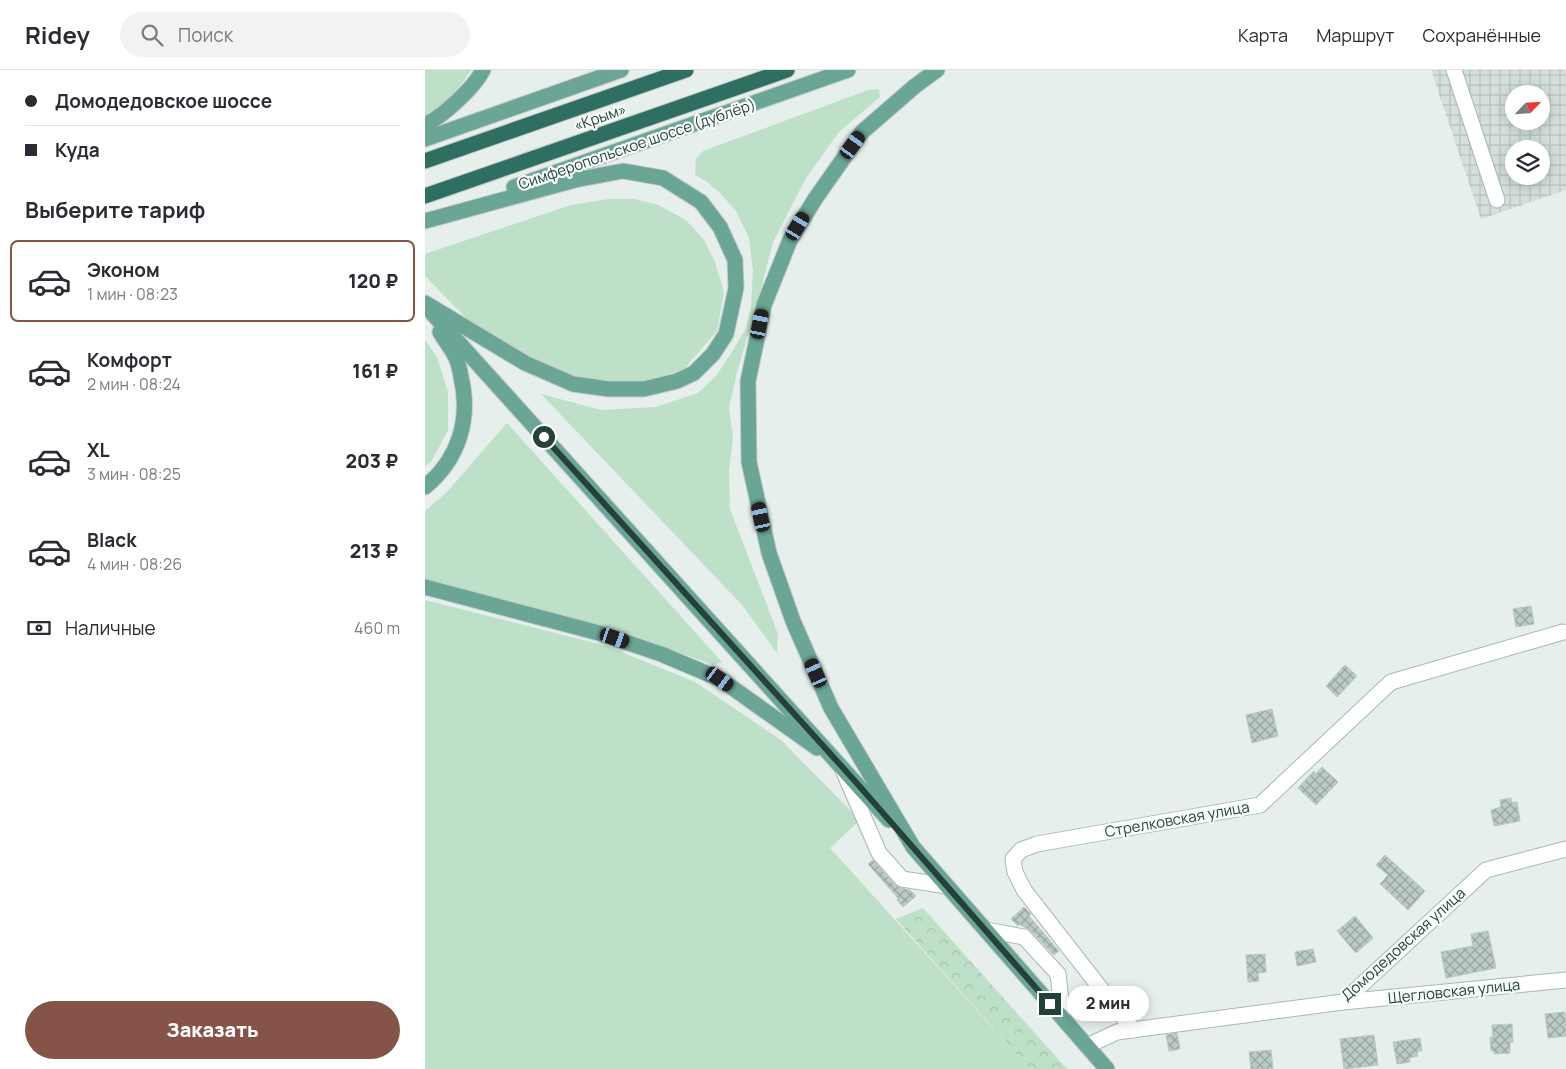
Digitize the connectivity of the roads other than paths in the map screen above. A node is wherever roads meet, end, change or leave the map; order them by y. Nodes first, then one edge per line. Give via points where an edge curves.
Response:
1 (483, 70) edge
2 (621, 70) edge
3 (685, 70) edge
4 (787, 70) edge
5 (848, 70) edge
6 (937, 70) edge
7 (1454, 70) edge
8 (425, 125) edge
9 (425, 139) edge
10 (425, 161) edge
11 (425, 196) edge
12 (1497, 200) dead end
13 (425, 220) edge
14 (425, 305) edge
15 (425, 487) edge
16 (425, 587) edge
17 (1563, 632) dead end
18 (842, 766) junction
19 (913, 847) junction
20 (1566, 849) edge
21 (947, 886) junction
22 (986, 930) junction
23 (1566, 980) edge
24 (1343, 1002) junction
25 (1063, 1018) junction
26 (1133, 1030) junction
27 (1087, 1046) junction
28 (1107, 1069) edge

1 - 8 main road via 460,98
2 - 9 main road
3 - 10 highway, «Крым»
4 - 11 highway, «Крым»
5 - 13 main road, Симферопольское шоссе (дублёр)
6 - 19 main road via 862,132 810,207 790,240 764,305 748,381 749,462 769,553 793,621 831,708
7 - 12 street
13 - 14 main road via 575,180 623,171 663,178 701,202 721,227 735,260 737,288 726,334 713,354 695,372 677,381 644,389 573,384 525,363
14 - 15 main road via 457,359 465,394 463,427 454,453
14 - 18 main road
16 - 18 main road via 599,633 720,679
17 - 26 street, Стрелковская улица via 1391,682 1260,805 1037,844 1021,850 1013,859 1024,890
18 - 19 main road
18 - 21 street via 879,853 901,879
19 - 21 main road
20 - 24 street, Домодедовская улица via 1486,870
21 - 22 main road
22 - 25 main road
22 - 25 street via 1024,937 1058,974
23 - 24 street, Щегловская улица
24 - 26 street, Домодедовская улица
25 - 27 main road
26 - 27 street, Домодедовская улица via 1117,1032
27 - 28 main road

